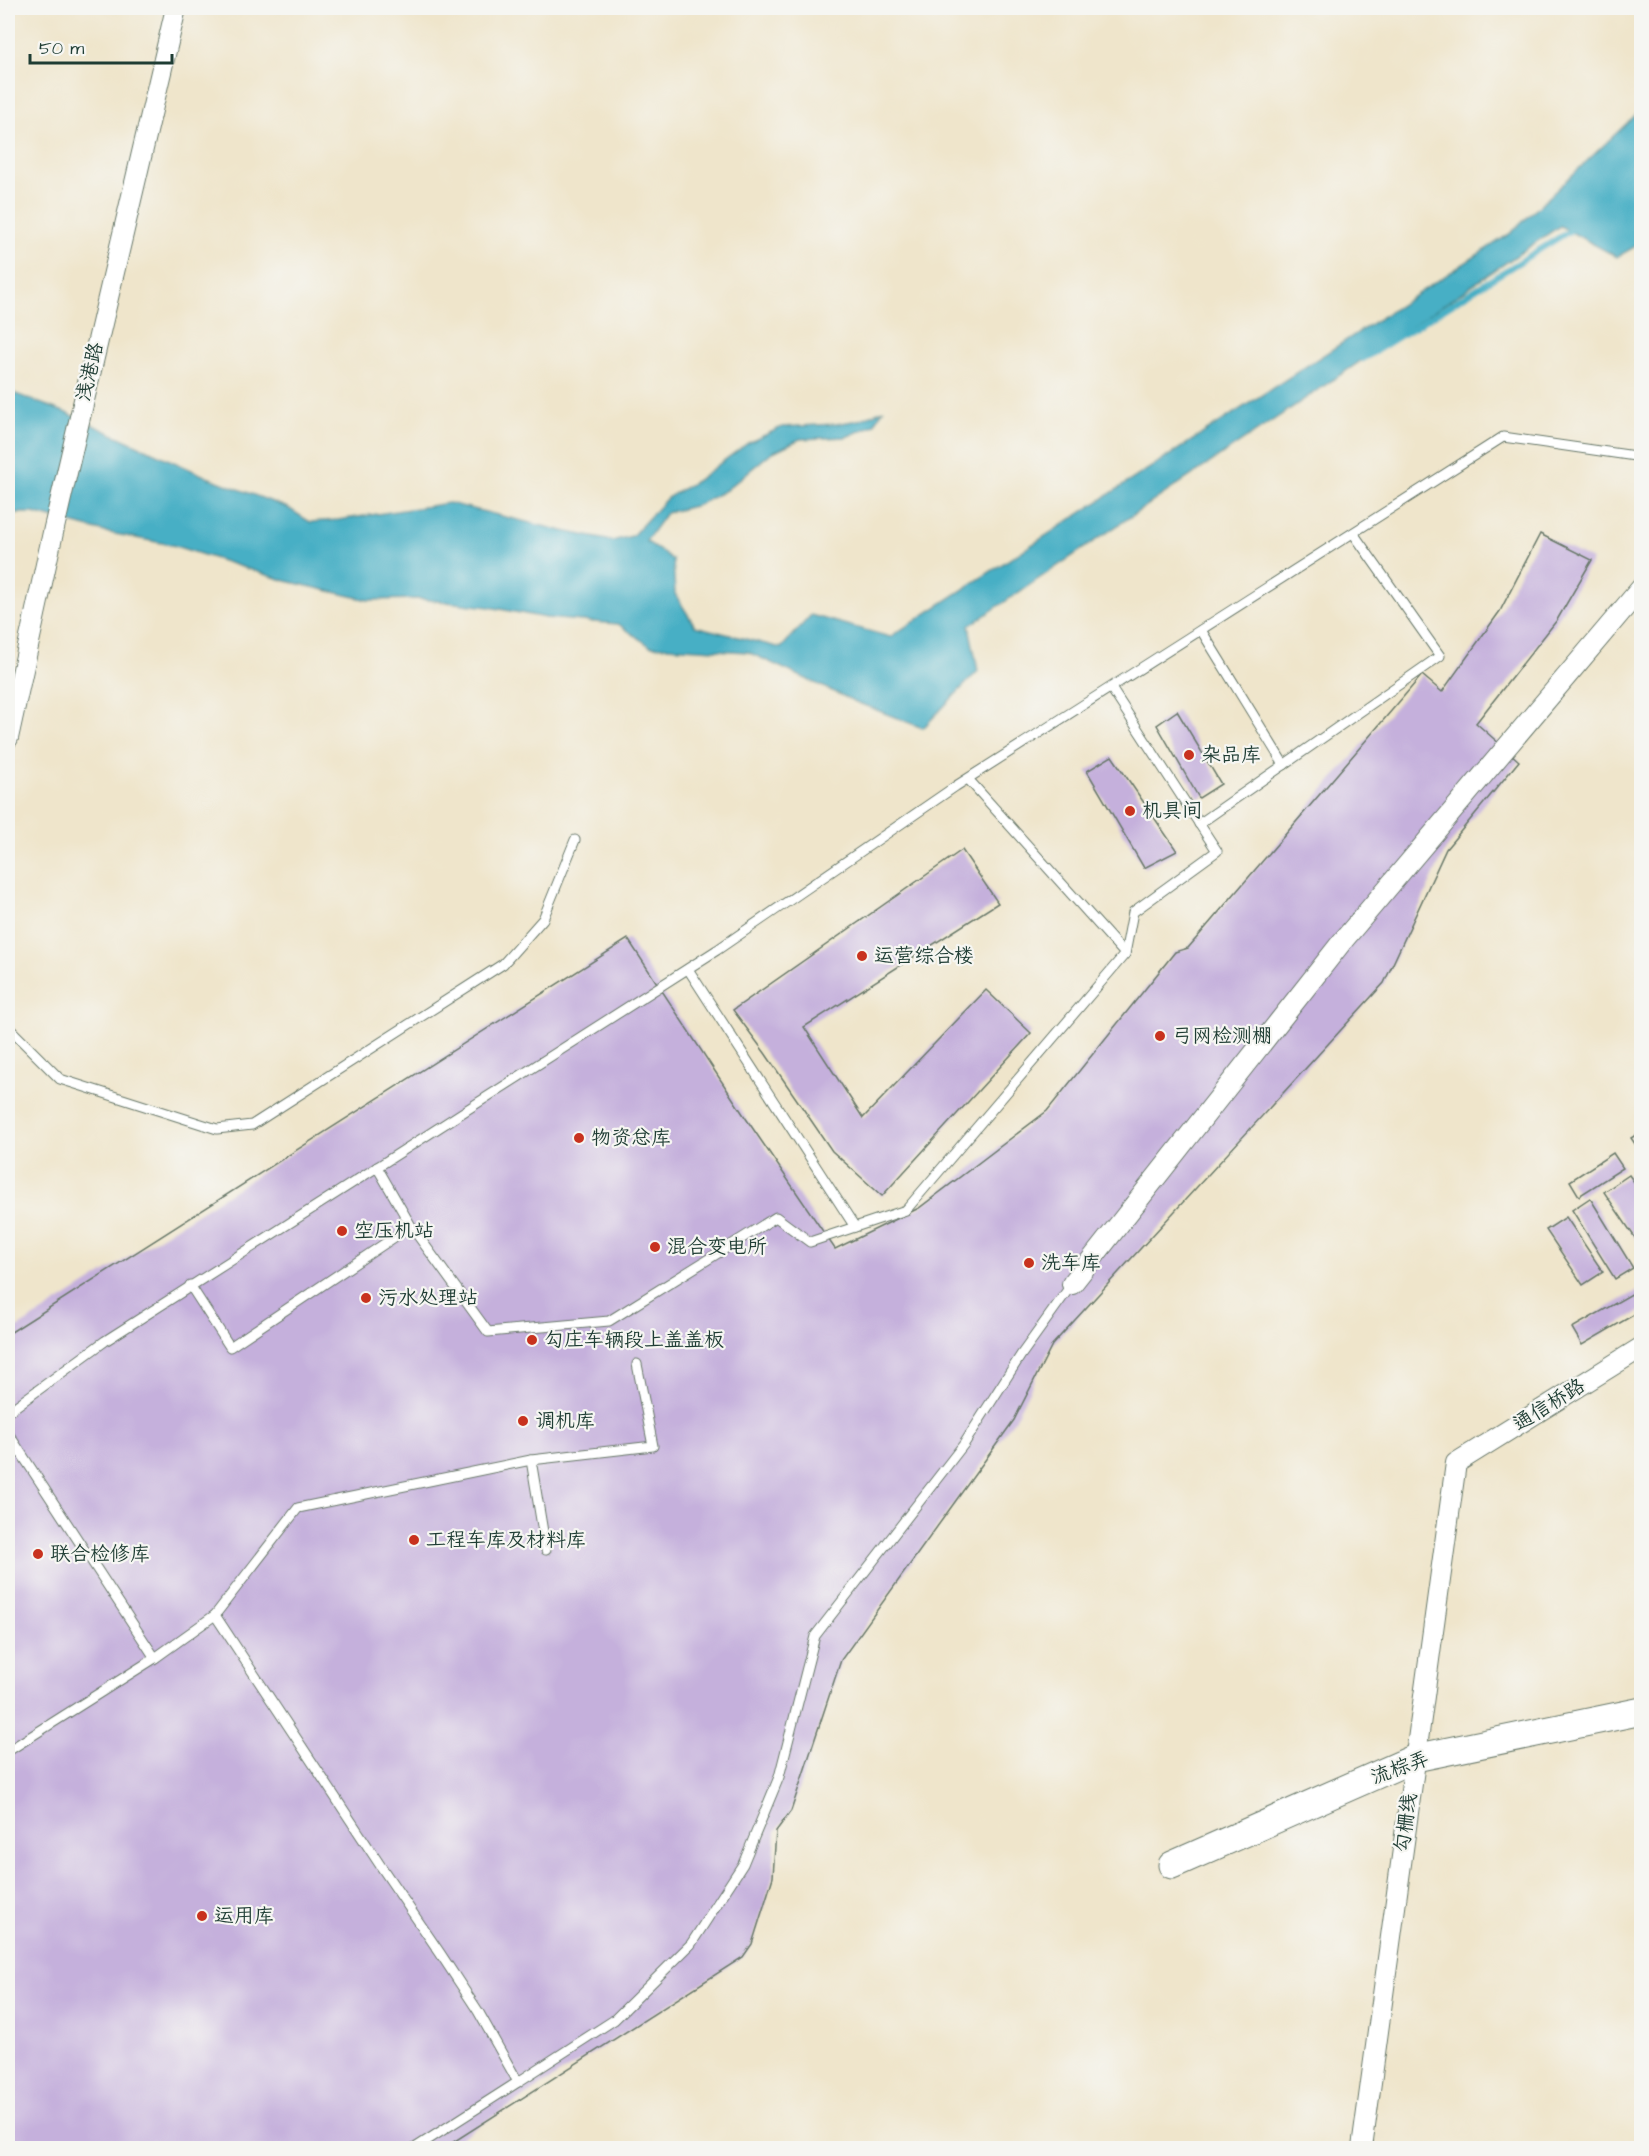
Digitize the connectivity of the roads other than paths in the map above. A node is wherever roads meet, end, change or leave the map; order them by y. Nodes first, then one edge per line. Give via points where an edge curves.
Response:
1 (176, 8) edge
2 (1641, 458) edge
3 (1353, 533) junction
4 (1641, 587) edge
5 (1201, 630) junction
6 (1112, 688) junction
7 (8, 738) edge
8 (1284, 765) junction
9 (968, 779) junction
10 (1199, 824) junction
11 (575, 840) dead end
12 (1125, 954) junction
13 (688, 969) junction
14 (8, 1027) edge
15 (377, 1167) junction
16 (411, 1226) junction
17 (855, 1227) junction
18 (1072, 1284) joint
19 (190, 1285) junction
20 (1641, 1347) edge
21 (637, 1364) dead end
22 (8, 1412) edge
23 (8, 1433) edge
24 (531, 1460) junction
25 (1456, 1463) joint
26 (546, 1550) dead end
27 (215, 1616) junction
28 (155, 1658) junction
29 (1641, 1712) edge
30 (8, 1751) edge
31 (1415, 1758) junction
32 (1172, 1865) dead end
33 (518, 2082) junction
34 (415, 2148) edge
35 (1362, 2148) edge

1 - 7 street, 浅港路
2 - 3 lane via 1503,438
3 - 5 lane
3 - 8 lane via 1440,656
4 - 18 street via 1341,943
5 - 6 lane
5 - 8 lane
6 - 9 lane
6 - 10 lane
8 - 10 lane
9 - 12 lane
9 - 13 lane
10 - 12 lane via 1217,851 1133,912
11 - 14 lane via 543,919 503,964 252,1125 217,1129 60,1079
12 - 17 lane via 906,1210
13 - 15 lane
13 - 17 lane
15 - 16 lane
15 - 19 lane
16 - 17 lane via 488,1332 609,1321 776,1217 810,1242
16 - 19 lane via 230,1347
18 - 33 lane via 964,1444 815,1636 778,1777 743,1864 691,1944 614,2019
19 - 22 lane
20 - 25 street, 通信桥路
21 - 24 lane via 653,1446
23 - 28 lane
24 - 26 lane
24 - 27 lane via 298,1508
25 - 31 street, 勾栅线
27 - 28 lane
27 - 33 lane via 440,1953
28 - 30 lane
29 - 31 street, 流棕弄
31 - 32 street, 流棕弄
31 - 35 street, 勾栅线
33 - 34 lane

